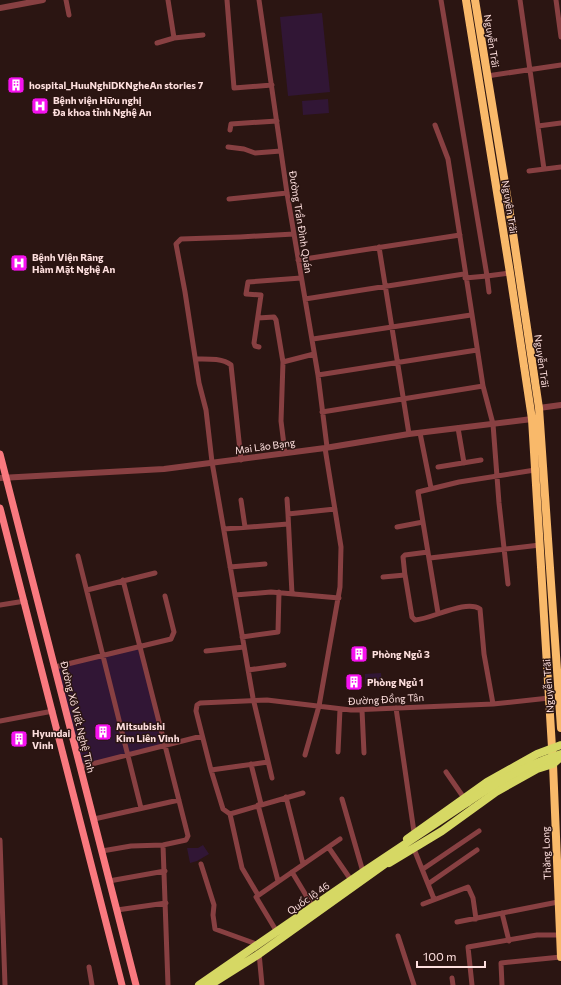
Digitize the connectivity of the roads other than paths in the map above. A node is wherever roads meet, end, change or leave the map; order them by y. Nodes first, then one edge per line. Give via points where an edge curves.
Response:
1 (43, 0) edge
2 (66, 0) edge
3 (168, 0) edge
4 (227, 0) edge
5 (259, 0) edge
6 (440, 0) edge
7 (466, 0) edge
8 (476, 0) edge
9 (520, 0) edge
10 (556, 0) edge
11 (0, 8) edge
12 (69, 15) dead end
13 (203, 35) dead end
14 (561, 37) edge
15 (174, 38) junction
16 (157, 43) dead end
17 (561, 65) edge
18 (529, 70) junction
19 (487, 76) junction
20 (272, 85) junction
21 (277, 122) junction
22 (561, 123) edge
23 (435, 125) dead end
24 (538, 126) junction
25 (230, 130) dead end
26 (228, 148) dead end
27 (282, 151) junction
28 (561, 167) edge
29 (544, 168) junction
30 (529, 171) dead end
31 (287, 193) junction
32 (229, 199) dead end
33 (294, 234) junction
34 (460, 235) junction
35 (379, 247) junction
36 (298, 260) junction
37 (510, 273) junction
38 (464, 276) junction
39 (487, 276) junction
40 (301, 278) junction
41 (385, 286) junction
42 (489, 292) dead end
43 (305, 299) junction
44 (471, 315) junction
45 (258, 318) junction
46 (392, 327) junction
47 (313, 339) junction
48 (259, 347) dead end
49 (477, 350) junction
50 (314, 354) junction
51 (196, 359) junction
52 (283, 362) junction
53 (398, 363) junction
54 (318, 375) junction
55 (483, 386) junction
56 (403, 398) junction
57 (561, 405) edge
58 (539, 408) junction
59 (322, 412) junction
60 (532, 419) junction
61 (493, 424) junction
62 (458, 428) junction
63 (420, 433) junction
64 (409, 434) junction
65 (326, 447) junction
66 (286, 453) junction
67 (0, 454) edge
68 (240, 460) junction
69 (481, 460) dead end
70 (212, 462) junction
71 (464, 463) junction
72 (438, 467) dead end
73 (535, 470) junction
74 (498, 476) junction
75 (3, 477) edge
76 (431, 488) junction
77 (287, 499) dead end
78 (241, 500) dead end
79 (0, 508) edge
80 (335, 508) junction
81 (288, 514) junction
82 (423, 522) junction
83 (288, 524) junction
84 (397, 526) dead end
85 (245, 527) junction
86 (224, 529) junction
87 (540, 545) junction
88 (504, 549) junction
89 (429, 555) junction
90 (78, 556) dead end
91 (265, 564) dead end
92 (230, 567) junction
93 (155, 573) dead end
94 (405, 576) junction
95 (383, 577) dead end
96 (123, 580) junction
97 (508, 584) dead end
98 (87, 590) junction
99 (279, 592) junction
100 (292, 594) junction
101 (235, 595) junction
102 (165, 596) dead end
103 (339, 598) junction
104 (25, 601) junction
105 (0, 605) edge
106 (438, 613) junction
107 (242, 637) junction
108 (244, 647) junction
109 (140, 648) junction
110 (206, 652) dead end
111 (103, 656) junction
112 (284, 665) dead end
113 (55, 667) junction
114 (248, 670) junction
115 (549, 698) junction
116 (254, 700) junction
117 (493, 704) junction
118 (319, 706) junction
119 (65, 707) junction
120 (396, 708) junction
121 (340, 709) junction
122 (362, 710) junction
123 (53, 711) junction
124 (0, 721) edge
125 (561, 728) edge
126 (202, 736) junction
127 (165, 745) junction
128 (561, 745) edge
129 (551, 748) junction
130 (338, 752) dead end
131 (364, 753) dead end
132 (129, 754) junction
133 (305, 755) dead end
134 (561, 756) edge
135 (268, 762) junction
136 (251, 764) junction
137 (553, 764) junction
138 (80, 767) junction
139 (211, 770) junction
140 (446, 772) dead end
141 (272, 778) dead end
142 (303, 793) dead end
143 (286, 797) junction
144 (342, 799) dead end
145 (179, 800) junction
146 (466, 800) junction
147 (259, 805) junction
148 (141, 808) junction
149 (230, 814) junction
150 (94, 819) junction
151 (479, 831) dead end
152 (414, 832) junction
153 (340, 839) dead end
154 (0, 840) edge
155 (163, 844) junction
156 (329, 848) junction
157 (414, 849) junction
158 (477, 850) dead end
159 (102, 851) junction
160 (381, 863) junction
161 (201, 864) dead end
162 (303, 864) junction
163 (423, 869) junction
164 (165, 871) junction
165 (292, 872) junction
166 (363, 872) junction
167 (108, 877) junction
168 (94, 879) junction
169 (278, 881) junction
170 (354, 882) junction
171 (428, 884) junction
172 (258, 895) junction
173 (434, 899) junction
174 (2, 901) edge
175 (558, 902) junction
176 (166, 903) junction
177 (423, 904) dead end
178 (313, 907) junction
179 (117, 910) junction
180 (502, 913) junction
181 (476, 919) junction
182 (458, 922) dead end
183 (277, 932) junction
184 (560, 934) junction
185 (398, 936) dead end
186 (509, 941) junction
187 (259, 944) junction
188 (259, 954) junction
189 (561, 957) edge
190 (89, 967) dead end
191 (452, 978) dead end
192 (5, 985) edge
193 (92, 985) edge
194 (122, 985) edge
195 (136, 985) edge
196 (168, 985) edge
197 (199, 985) edge
198 (210, 985) edge
199 (262, 985) edge
200 (414, 985) edge
201 (453, 985) edge
202 (472, 985) edge
203 (502, 985) edge

1 - 11 street
2 - 12 street
3 - 15 street
4 - 20 street via 234,88
5 - 20 street, Đường Trần Đình Quán
6 - 39 street
7 - 37 main road, Nguyên Trãi
8 - 19 main road, Nguyễn Trãi
9 - 18 street
10 - 14 street
13 - 15 street
15 - 16 street
17 - 18 street
18 - 19 street
18 - 24 street
19 - 58 main road, Nguyễn Trãi via 512,220
20 - 21 street, Đường Trần Đình Quán
21 - 25 street via 231,124
21 - 27 street, Đường Trần Đình Quán
22 - 24 street
23 - 34 street via 448,158
24 - 29 street
26 - 27 street via 244,148 255,153
27 - 31 street, Đường Trần Đình Quán
28 - 29 street
29 - 30 street
31 - 32 street
31 - 33 street, Đường Trần Đình Quán
33 - 36 street, Đường Trần Đình Quán
33 - 51 street via 177,240
34 - 35 street
34 - 38 street
35 - 36 street
35 - 41 street
36 - 40 street, Đường Trần Đình Quán
37 - 39 street
37 - 60 main road, Nguyên Trãi
38 - 39 street
38 - 41 street
38 - 44 street
39 - 42 street
40 - 43 street, Đường Trần Đình Quán
40 - 45 street via 248,282 246,294 261,295
41 - 43 street
41 - 46 street
43 - 47 street, Đường Trần Đình Quán
44 - 46 street
44 - 49 street
45 - 48 street via 254,343
45 - 52 street via 274,317 276,320
46 - 47 street
46 - 53 street
47 - 50 street, Đường Trần Đình Quán
49 - 53 street
49 - 55 street
50 - 52 street
50 - 54 street, Đường Trần Đình Quán
51 - 68 street via 214,360 231,365
51 - 70 street via 206,410
52 - 66 street via 281,422
53 - 54 street
53 - 56 street
54 - 59 street, Đường Trần Đình Quán
55 - 56 street
55 - 61 street
56 - 59 street
56 - 64 street
57 - 58 street
58 - 60 main road
58 - 125 main road, Nguyễn Trãi
59 - 65 street, Đường Trần Đình Quán
60 - 61 street, Mai Lão Bạng
60 - 73 main road, Nguyễn Trãi
61 - 62 street, Mai Lão Bạng
61 - 74 street
62 - 63 street, Mai Lão Bạng
62 - 71 street
63 - 64 street, Mai Lão Bạng
63 - 76 street
64 - 65 street, Mai Lão Bạng
65 - 66 street, Mai Lão Bạng
65 - 80 street, Đường Trần Đình Quán
66 - 68 street, Mai Lão Bạng
67 - 75 main road, Đường Xô Viết Nghệ Tĩnh
68 - 70 street, Mai Lão Bạng
69 - 71 street
70 - 75 street, Mai Lão Bạng via 164,469
70 - 86 street
71 - 72 street
73 - 74 street
73 - 87 main road, Nguyễn Trãi
74 - 76 street
74 - 88 street
75 - 113 main road, Đường Xô Viết Nghệ Tĩnh
76 - 82 street via 418,493
77 - 81 street
78 - 85 street
79 - 104 main road
80 - 81 street
80 - 103 street, Đường Trần Đình Quán via 341,553
81 - 83 street
82 - 84 street
82 - 89 street
83 - 85 street
83 - 100 street
85 - 86 street
86 - 92 street
87 - 88 street
87 - 115 main road, Nguyễn Trãi
88 - 89 street
88 - 97 street
89 - 94 street via 405,555
89 - 106 street
90 - 98 street
91 - 92 street
92 - 101 street
93 - 96 street
94 - 95 street via 403,574
94 - 106 street via 414,619
96 - 98 street
96 - 109 street
98 - 111 street
99 - 100 street
99 - 101 street
99 - 107 street via 278,632
100 - 103 street
101 - 107 street
102 - 109 street via 173,636
103 - 118 street, Đường Trần Đình Quán
104 - 105 street
104 - 123 main road
106 - 117 street via 473,607 480,609 484,654
107 - 108 street
108 - 110 street
108 - 114 street
109 - 111 street
109 - 127 street
111 - 113 street
111 - 132 street
112 - 114 street
113 - 119 main road, Đường Xô Viết Nghệ Tĩnh
114 - 116 street
115 - 117 street, Đường Đồng Tân
115 - 129 main road, Nguyễn Trãi
116 - 118 street, Đường Đồng Tân
116 - 126 street, Đường Đồng Tân via 200,702 196,708
116 - 135 street
117 - 120 street, Đường Đồng Tân
118 - 121 street, Đường Đồng Tân
118 - 133 street, Đường Trần Đình Quán
119 - 123 main road
119 - 138 main road, Đường Xô Viết Nghệ Tĩnh
120 - 122 street, Đường Đồng Tân
120 - 152 street
121 - 122 street, Đường Đồng Tân
121 - 130 street
122 - 131 street
123 - 124 street
123 - 168 main road
126 - 127 street
126 - 139 street
127 - 132 street
127 - 145 street
128 - 129 highway
129 - 137 main road, Thăng Long
129 - 146 highway via 487,782
132 - 138 street
132 - 148 street
134 - 137 highway
134 - 146 highway, bridge via 529,766
135 - 136 street
135 - 141 street
136 - 139 street
136 - 147 street
137 - 157 highway via 537,769 496,792
137 - 175 main road, Thăng Long
138 - 150 main road, Đường Xô Viết Nghệ Tĩnh
139 - 149 street via 222,809
140 - 146 street
142 - 143 street
143 - 147 street
143 - 162 street
144 - 166 street
145 - 148 street
145 - 155 street via 188,838
146 - 152 highway
146 - 160 highway, Quốc lộ 46
147 - 149 street
147 - 169 street
148 - 150 street
149 - 172 street via 242,868
150 - 159 main road, Đường Xô Viết Nghệ Tĩnh
151 - 163 street
152 - 160 highway
153 - 156 street
154 - 174 street
155 - 159 street
155 - 164 street
156 - 162 street
156 - 170 street
157 - 160 highway
157 - 163 street
158 - 171 street
159 - 167 main road, Đường Xô Viết Nghệ Tĩnh
160 - 166 highway, Quốc lộ 46
160 - 170 highway, Quốc lộ 46
161 - 187 street via 214,905 215,929
162 - 165 street
163 - 171 street
164 - 167 street
164 - 176 street
165 - 169 street
165 - 178 street
166 - 170 highway, Quốc lộ 46
167 - 168 main road
167 - 179 main road, Đường Xô Viết Nghệ Tĩnh
168 - 194 main road
169 - 172 street
170 - 178 highway, Quốc lộ 46
170 - 188 highway, Quốc lộ 46
171 - 173 street
172 - 183 street via 257,898
173 - 177 street
173 - 181 street via 468,887 473,898
174 - 192 street
175 - 180 street
175 - 184 main road, Thăng Long
176 - 179 street
176 - 196 street
178 - 183 highway, Quốc lộ 46
179 - 195 main road, Đường Xô Viết Nghệ Tĩnh
180 - 181 street
180 - 186 street
181 - 182 street
183 - 187 highway, Quốc lộ 46
184 - 186 street via 537,935
184 - 189 main road, Thăng Long
185 - 200 street
186 - 202 street via 468,947
187 - 188 street
187 - 197 highway, Quốc lộ 46
188 - 198 highway, Quốc lộ 46
188 - 199 street
189 - 203 street via 501,963
190 - 193 street
191 - 201 street

